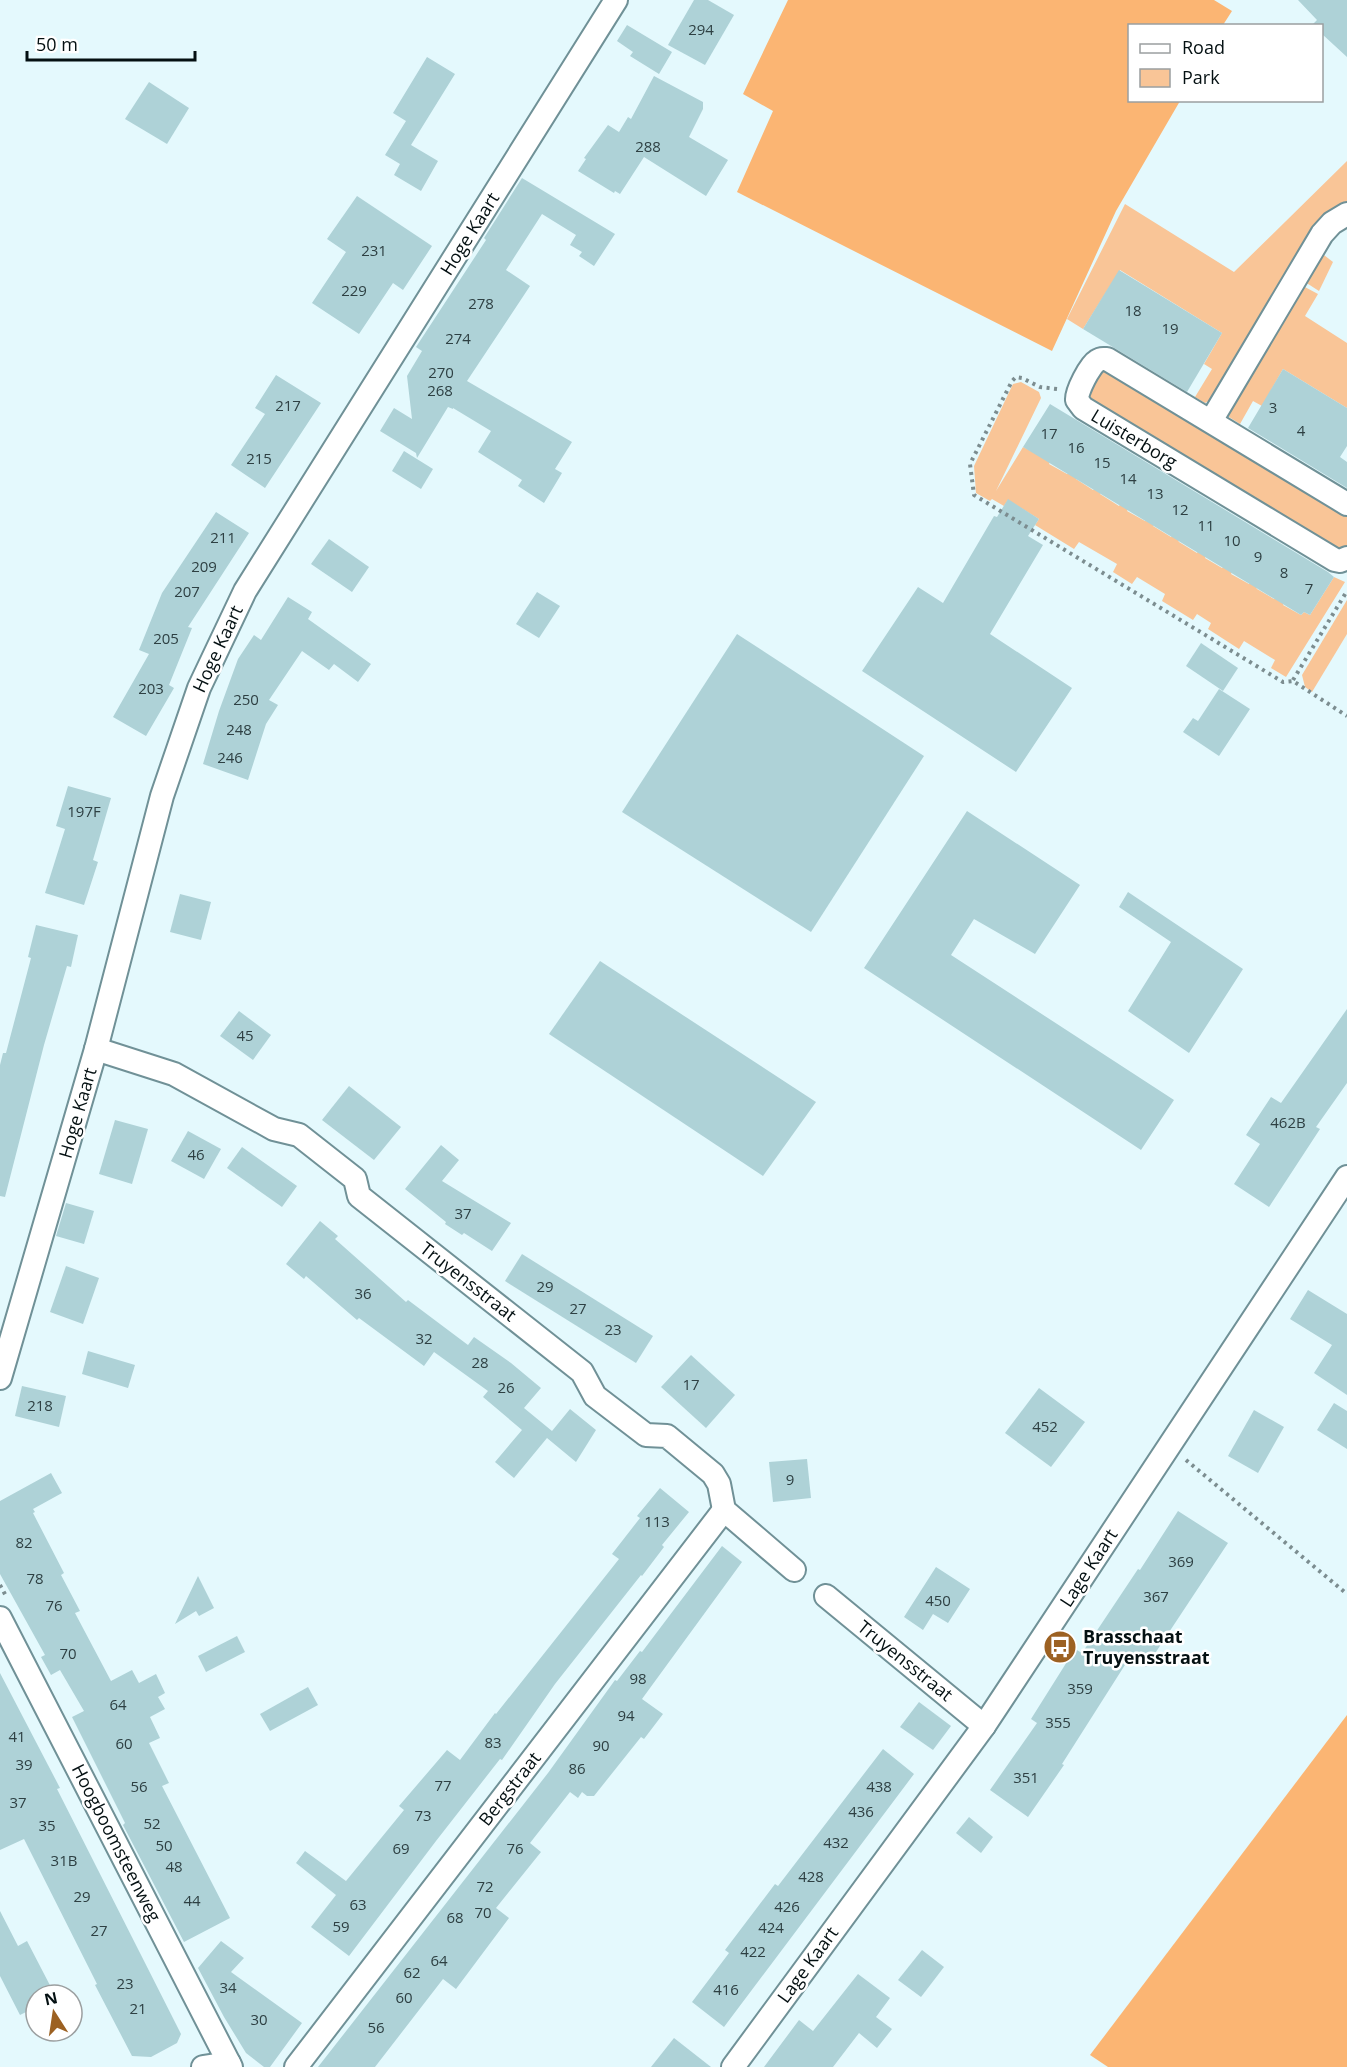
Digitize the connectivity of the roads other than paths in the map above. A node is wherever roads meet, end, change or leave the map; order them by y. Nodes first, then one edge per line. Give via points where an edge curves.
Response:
1 (616, 0) edge
2 (1347, 214) edge
3 (1210, 421) junction
4 (1347, 504) edge
5 (1347, 558) edge
6 (96, 1049) junction
7 (1347, 1177) edge
8 (0, 1378) edge
9 (724, 1510) junction
10 (794, 1570) dead end
11 (826, 1596) dead end
12 (0, 1618) edge
13 (984, 1726) junction
14 (230, 2065) edge
15 (203, 2067) edge
16 (296, 2067) edge
17 (733, 2067) edge

1 - 6 street, Hoge Kaart via 245,591 199,688 162,796
2 - 3 street via 1322,234
3 - 4 street, Luisterborg
3 - 5 street, Luisterborg via 1107,359 1094,363 1077,392 1083,408 1335,560
6 - 8 street, Hoge Kaart
6 - 9 street, Truyensstraat via 174,1074 274,1130 299,1135 355,1179 359,1196 582,1372 595,1396 646,1435 667,1436 713,1474
7 - 13 street, Lage Kaart
9 - 10 street
9 - 16 street, Bergstraat
11 - 13 street, Truyensstraat
12 - 14 street, Hoogboomsteenweg
13 - 17 street, Lage Kaart
14 - 15 street

